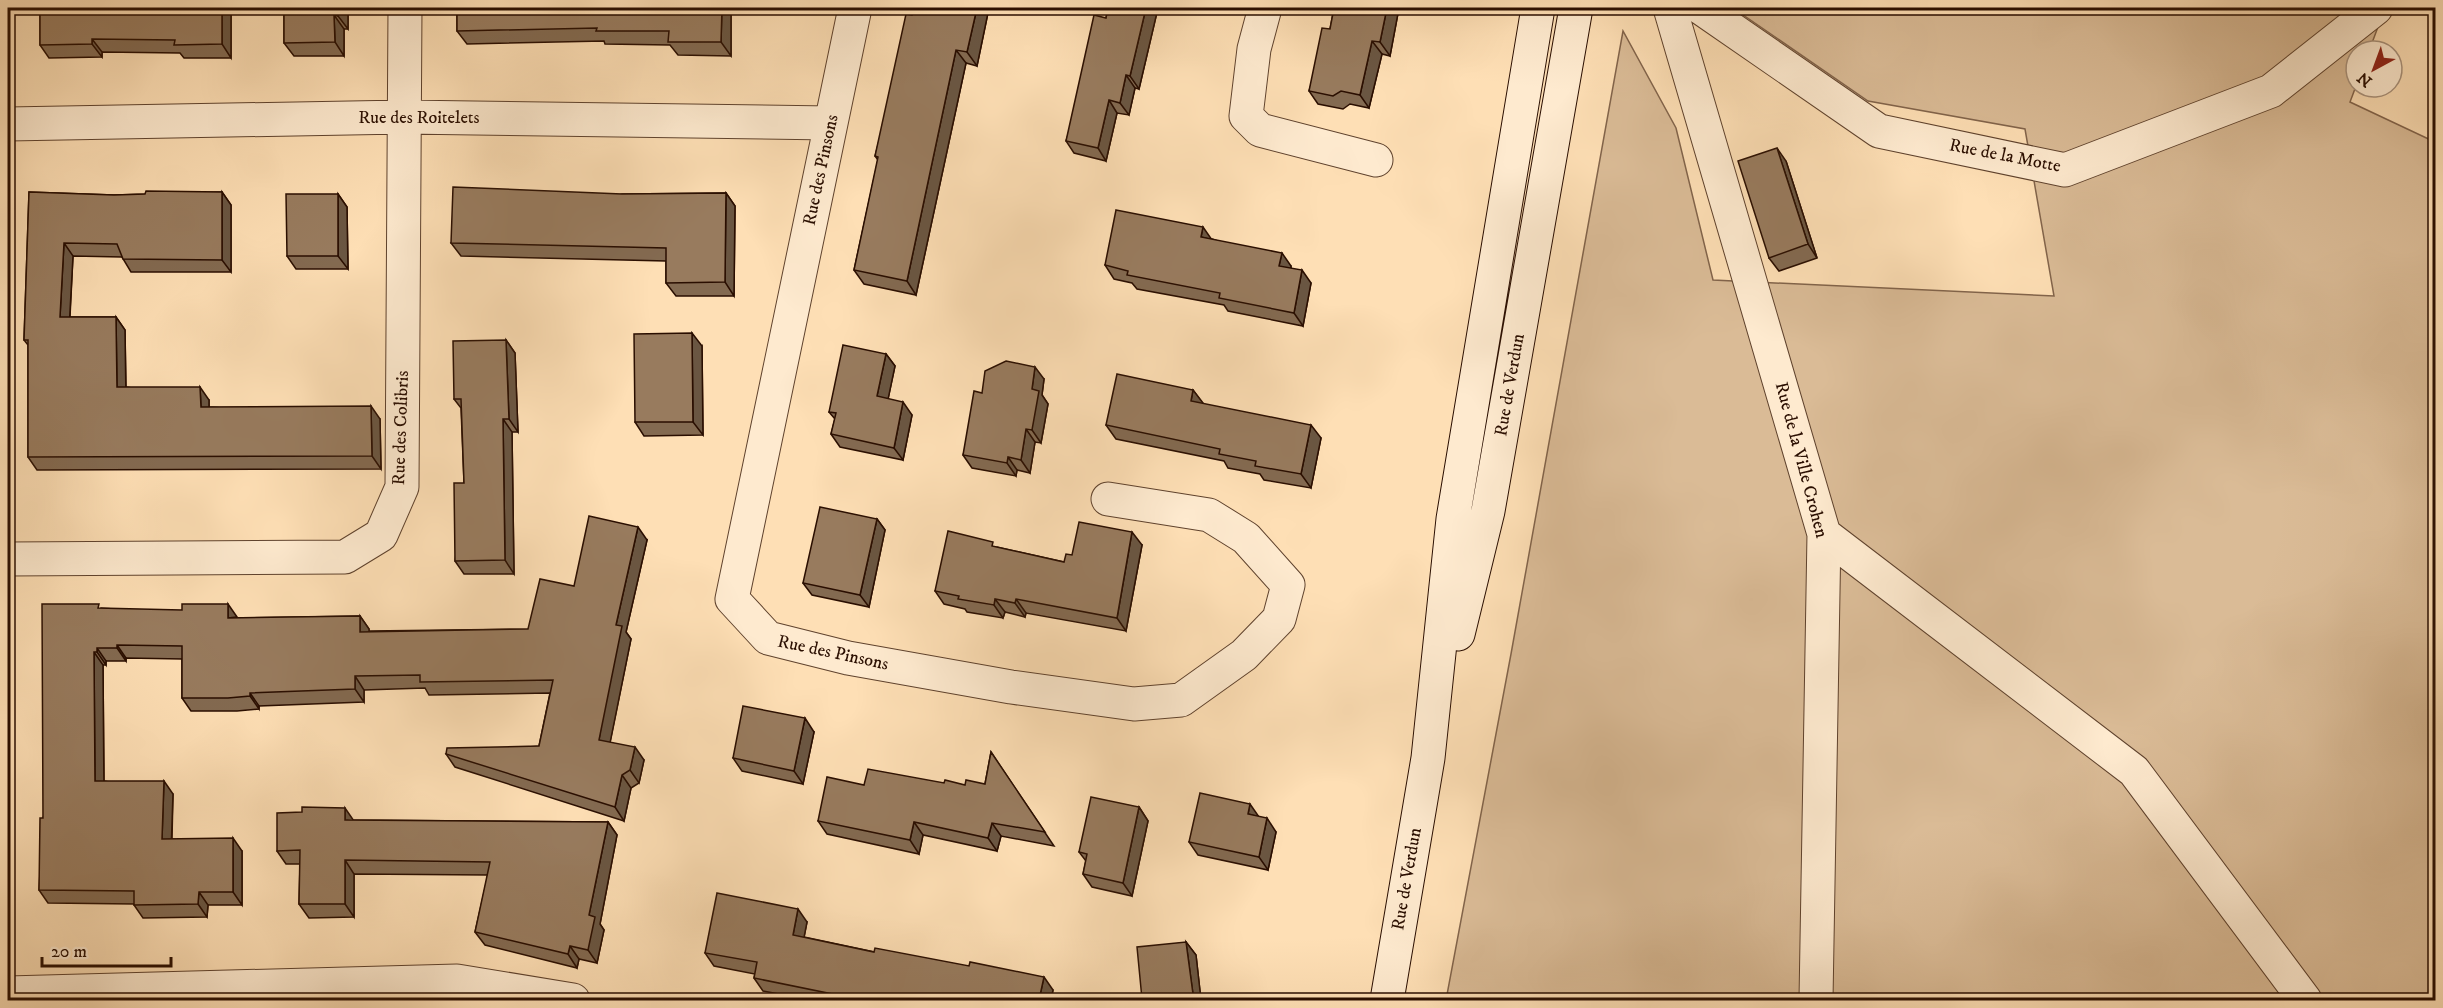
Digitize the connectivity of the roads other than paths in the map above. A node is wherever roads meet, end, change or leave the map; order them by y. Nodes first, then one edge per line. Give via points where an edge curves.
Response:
1 (405, 8) edge
2 (855, 8) edge
3 (1265, 8) edge
4 (1538, 8) edge
5 (1576, 8) edge
6 (1670, 8) edge
7 (1701, 8) edge
8 (2376, 8) edge
9 (404, 117) junction
10 (831, 123) junction
11 (8, 124) edge
12 (1376, 160) dead end
13 (1108, 499) dead end
14 (1824, 534) junction
15 (8, 559) edge
16 (1428, 758) junction
17 (8, 993) edge
18 (573, 1000) edge
19 (1387, 1000) edge
20 (1816, 1000) edge
21 (2305, 1000) edge

1 - 9 street, Rue des Colibris
2 - 10 street, Rue des Pinsons
3 - 12 street via 1254,49 1246,116 1260,130
4 - 16 street, Rue de Verdun via 1453,519
5 - 16 street, Rue de Verdun via 1488,511
6 - 14 street, Rue de la Ville Crohen
7 - 8 street, Rue de la Motte via 1879,131 2066,170 2271,91
9 - 10 street, Rue des Roitelets
9 - 11 street, Rue des Roitelets
9 - 15 street, Rue des Colibris via 402,487 381,535 345,557
10 - 13 street, Rue des Pinsons via 732,599 768,639 848,658 1134,704 1181,700 1244,655 1265,633 1278,619 1288,585 1246,538 1209,515
14 - 20 street, Rue de la Ville Crohen
14 - 21 street via 2134,771
16 - 19 street, Rue de Verdun
17 - 18 street via 458,981

